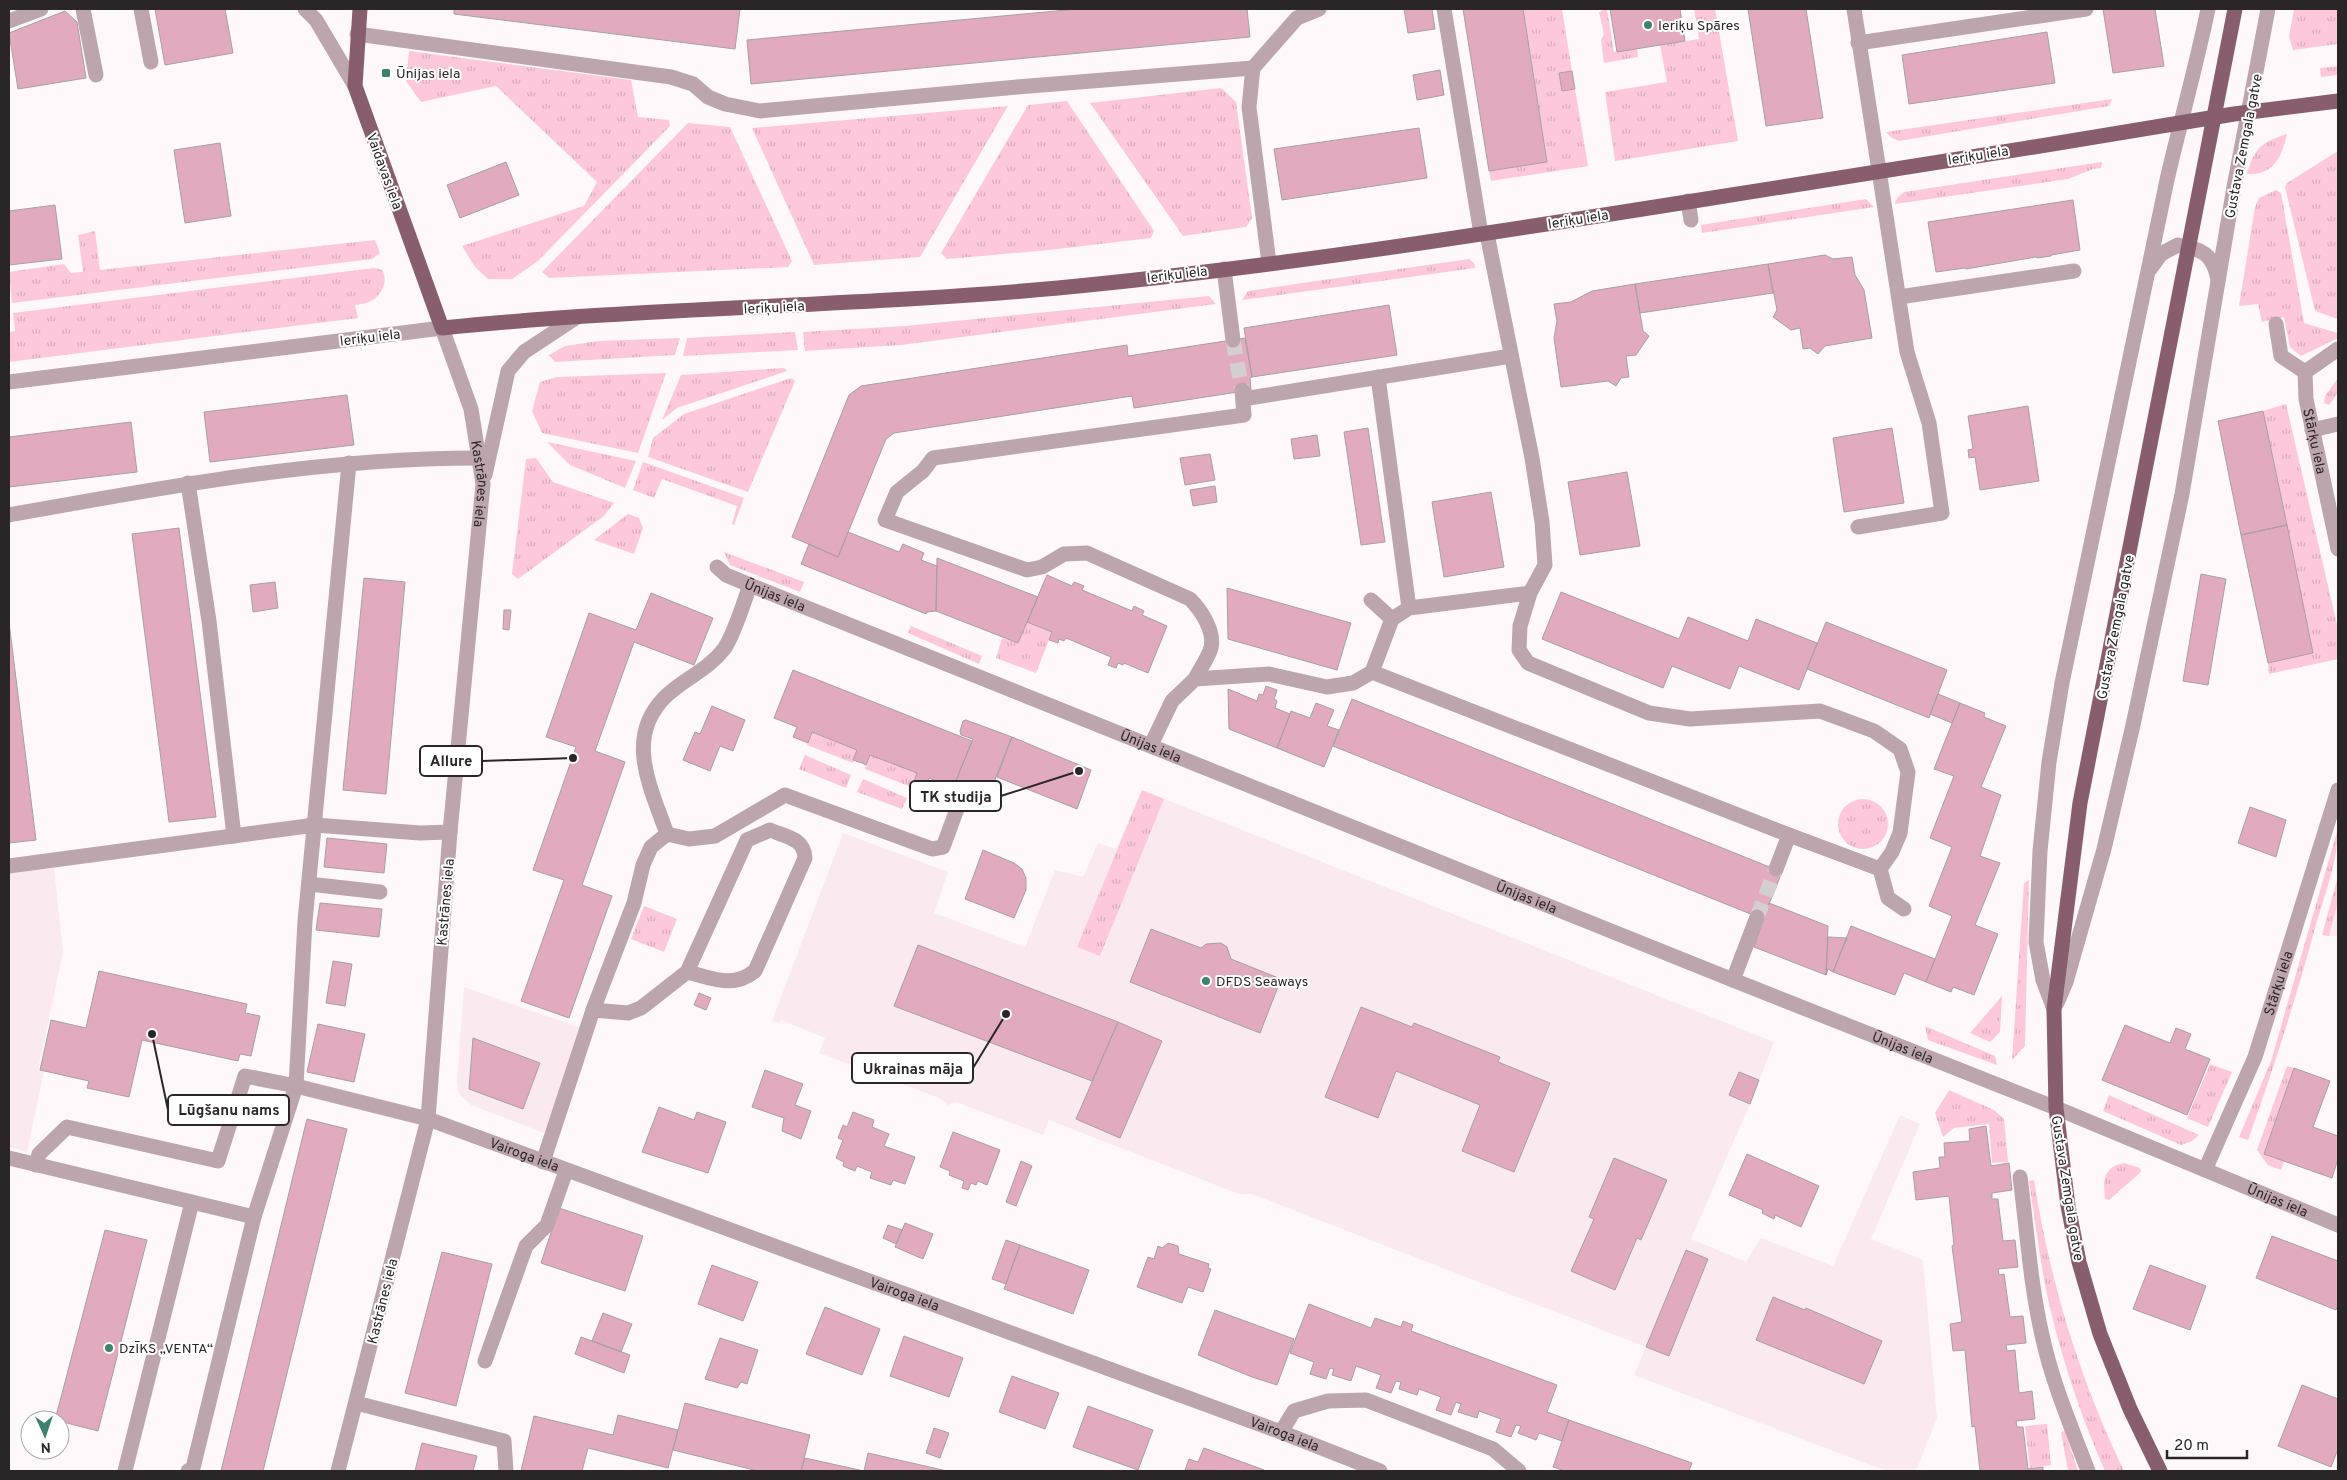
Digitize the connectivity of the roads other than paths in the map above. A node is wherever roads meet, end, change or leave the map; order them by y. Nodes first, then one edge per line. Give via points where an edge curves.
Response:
1 (41, 9) edge
2 (83, 9) edge
3 (141, 9) edge
4 (305, 9) edge
5 (360, 9) edge
6 (1319, 9) edge
7 (1444, 9) edge
8 (1854, 9) edge
9 (2086, 9) edge
10 (2208, 9) edge
11 (2236, 9) edge
12 (2268, 9) edge
13 (9, 21) edge
14 (357, 34) junction
15 (1858, 43) junction
16 (151, 62) dead end
17 (1253, 68) junction
18 (96, 75) dead end
19 (355, 86) junction
20 (2338, 101) edge
21 (2249, 112) junction
22 (2180, 123) junction
23 (1878, 172) junction
24 (1688, 202) junction
25 (1692, 220) dead end
26 (1484, 234) junction
27 (1269, 263) junction
28 (1224, 269) junction
29 (2074, 271) dead end
30 (2148, 273) junction
31 (2219, 283) junction
32 (1899, 297) junction
33 (577, 317) junction
34 (2276, 324) dead end
35 (442, 328) junction
36 (1234, 340) tunnel mouth
37 (2338, 349) edge
38 (1511, 356) junction
39 (2305, 372) junction
40 (1378, 377) junction
41 (9, 382) edge
42 (2338, 424) edge
43 (2312, 430) junction
44 (478, 458) junction
45 (349, 463) junction
46 (188, 483) junction
47 (483, 484) junction
48 (9, 515) edge
49 (1858, 527) dead end
50 (2338, 548) edge
51 (717, 567) dead end
52 (750, 585) junction
53 (1530, 593) junction
54 (1371, 600) dead end
55 (1409, 608) junction
56 (1392, 619) junction
57 (1372, 672) junction
58 (1195, 679) junction
59 (1151, 745) junction
60 (2338, 790) edge
61 (957, 809) dead end
62 (315, 825) junction
63 (450, 832) junction
64 (667, 834) junction
65 (1789, 835) junction
66 (234, 836) junction
67 (9, 866) edge
68 (1776, 869) tunnel mouth
69 (1880, 869) junction
70 (309, 884) junction
71 (380, 892) dead end
72 (1904, 908) dead end
73 (1757, 917) tunnel mouth
74 (687, 972) junction
75 (1733, 980) junction
76 (2054, 1009) junction
77 (594, 1010) junction
78 (296, 1086) junction
79 (2056, 1108) junction
80 (428, 1119) junction
81 (9, 1158) edge
82 (542, 1162) junction
83 (36, 1165) junction
84 (2205, 1170) junction
85 (566, 1171) junction
86 (2020, 1177) dead end
87 (192, 1202) junction
88 (254, 1217) junction
89 (2338, 1225) edge
90 (485, 1361) dead end
91 (356, 1403) junction
92 (1281, 1432) junction
93 (125, 1471) edge
94 (188, 1471) edge
95 (338, 1471) edge
96 (506, 1471) edge
97 (1380, 1471) edge
98 (1519, 1471) edge
99 (2088, 1471) edge
100 (2160, 1471) edge

1 - 13 street
2 - 18 street
3 - 16 street
4 - 19 street via 316,20
5 - 14 main road, Vaidavas iela
6 - 17 street via 1297,18
7 - 26 street
8 - 15 street
9 - 15 street
10 - 22 street, Gustava Zemgala gatve
11 - 76 main road, Gustava Zemgala gatve via 2080,803
12 - 21 street, Gustava Zemgala gatve
14 - 17 street via 671,77 694,84 708,97 725,104 760,111
14 - 19 main road, Vaidavas iela
15 - 23 street
17 - 27 street via 1249,106
19 - 35 main road, Vaidavas iela
20 - 21 main road, Ieriķu iela
21 - 22 main road, Ieriķu iela
21 - 31 street, Gustava Zemgala gatve
22 - 23 main road, Ieriķu iela
22 - 30 street, Gustava Zemgala gatve
23 - 24 main road, Ieriķu iela
23 - 32 street
24 - 25 street
24 - 26 main road, Ieriķu iela
26 - 27 main road, Ieriķu iela
26 - 38 street
27 - 28 main road, Ieriķu iela
28 - 33 main road, Ieriķu iela via 1059,288 892,301
28 - 36 street
29 - 32 street
30 - 31 street, Gustava Zemgala gatve via 2161,254 2178,245 2201,249 2215,264
30 - 76 street, Gustava Zemgala gatve via 2062,683 2049,762 2040,851 2036,942
31 - 76 street, Gustava Zemgala gatve via 2182,494 2133,725 2104,849 2066,982
32 - 49 street via 1908,352 1929,423 1942,513
33 - 35 main road, Ieriķu iela
33 - 47 street via 524,352 508,372
34 - 39 street via 2281,356
35 - 41 street, Ieriķu iela
35 - 44 street, Kastrānes iela via 470,409
37 - 39 street
38 - 40 street
38 - 53 street via 1533,468 1546,565
39 - 43 street, Stārķu iela
40 - 55 street
40 - 58 street via 1242,395 1244,415 933,458 923,471 897,492 885,520 1027,570 1042,567 1064,554 1087,553 1190,599 1202,611 1211,647
42 - 43 street
43 - 50 street, Stārķu iela
44 - 45 street
44 - 47 street, Kastrānes iela
45 - 46 street
45 - 62 street
46 - 48 street
46 - 66 street via 209,621
47 - 63 street, Kastrānes iela
51 - 52 street, Ūnijas iela via 726,575
52 - 59 street, Ūnijas iela
52 - 64 street via 725,648 704,670 665,697 643,735 646,773
53 - 55 street
53 - 69 street via 1520,626 1519,650 1528,663 1649,713 1690,719 1820,711 1874,731 1900,749 1908,772 1900,833
54 - 56 street
55 - 56 street
56 - 57 street
57 - 58 street via 1353,683 1327,687 1269,674
57 - 65 street
58 - 59 street via 1172,701
59 - 75 street, Ūnijas iela
60 - 84 street, Stārķu iela via 2255,1058
61 - 64 street via 944,847 932,849 785,795 715,836 689,839
62 - 63 street via 420,833
62 - 66 street
62 - 70 street
63 - 80 street, Kastrānes iela
64 - 77 street via 651,847 643,865 634,903
65 - 68 street
65 - 69 street
66 - 67 street
69 - 72 street via 1888,898
70 - 71 street
70 - 78 street
73 - 75 street
74 - 74 street via 747,840 770,830 800,842 805,858 754,971 744,980 733,982
74 - 77 street via 642,1008 628,1013
75 - 79 street, Ūnijas iela
76 - 79 main road, Gustava Zemgala gatve
77 - 82 street
78 - 80 street, Vairoga iela
78 - 83 street, Vairoga iela via 245,1076 218,1161 67,1127 39,1154
78 - 88 street
79 - 84 street, Ūnijas iela
79 - 100 main road, Gustava Zemgala gatve via 2068,1206 2079,1262 2100,1334
80 - 82 street, Vairoga iela
80 - 91 street, Kastrānes iela
81 - 83 street
82 - 85 street, Vairoga iela
83 - 87 street
84 - 89 street, Ūnijas iela
85 - 90 street via 547,1225 526,1246
85 - 92 street, Vairoga iela
86 - 99 street via 2041,1334 2049,1366
87 - 88 street
87 - 93 street
88 - 94 street via 193,1468
91 - 95 street, Kastrānes iela
91 - 96 street via 504,1441
92 - 97 street, Vairoga iela
92 - 98 street via 1294,1410 1328,1401 1366,1400 1493,1449

